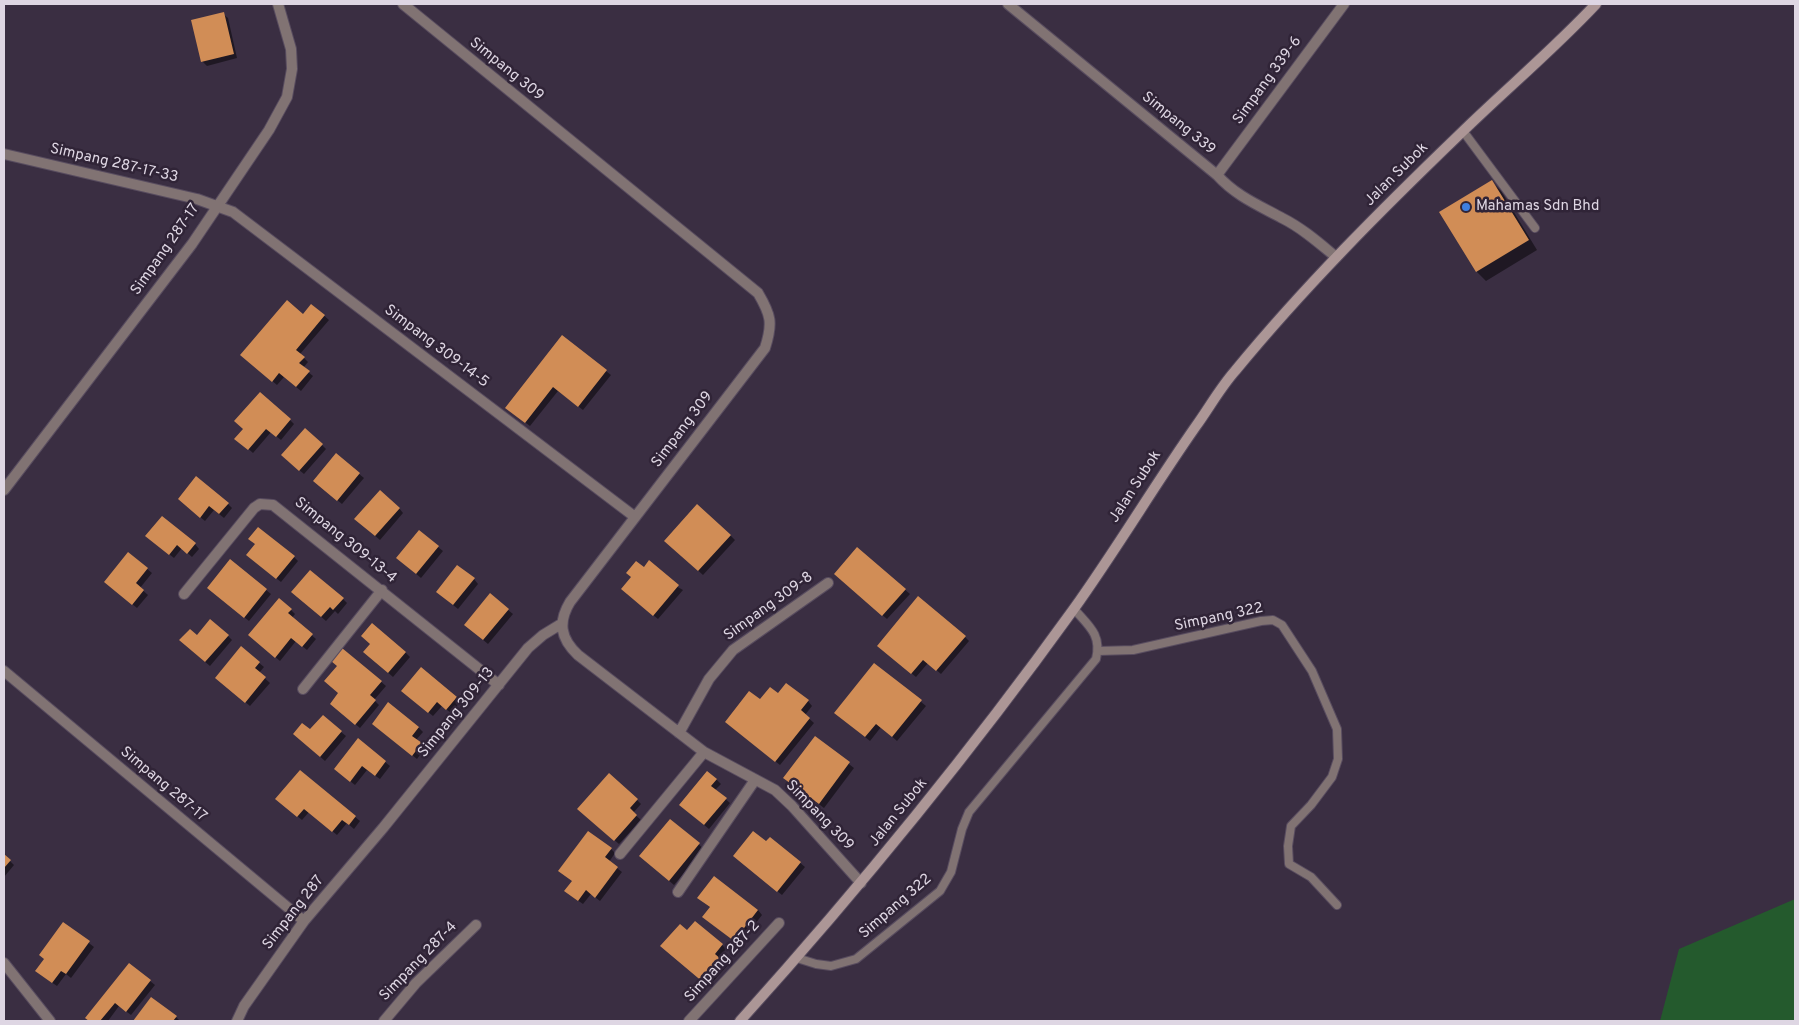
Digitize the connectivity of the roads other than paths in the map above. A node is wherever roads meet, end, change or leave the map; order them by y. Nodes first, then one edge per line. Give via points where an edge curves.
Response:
1 (278, 4) edge
2 (403, 4) edge
3 (1008, 4) edge
4 (1344, 4) edge
5 (1596, 4) edge
6 (1463, 131) junction
7 (4, 154) edge
8 (1217, 176) junction
9 (216, 206) junction
10 (1535, 228) dead end
11 (1336, 257) junction
12 (4, 490) edge
13 (635, 517) junction
14 (828, 582) dead end
15 (382, 590) junction
16 (184, 594) dead end
17 (1074, 609) junction
18 (561, 624) junction
19 (1098, 651) junction
20 (4, 672) edge
21 (499, 684) junction
22 (303, 688) dead end
23 (679, 733) junction
24 (704, 752) junction
25 (755, 780) junction
26 (383, 828) joint
27 (620, 854) dead end
28 (861, 883) junction
29 (678, 892) dead end
30 (1338, 905) dead end
31 (304, 921) junction
32 (779, 923) dead end
33 (476, 925) dead end
34 (797, 958) junction
35 (4, 963) edge
36 (50, 1021) edge
37 (237, 1021) edge
38 (384, 1021) edge
39 (689, 1021) edge
40 (740, 1021) edge

1 - 9 street, Simpang 287-17 via 291,49 288,97
2 - 13 street, Simpang 309 via 758,293 768,311 771,329 765,348
3 - 8 street, Simpang 339
4 - 8 street, Simpang 339-6
5 - 6 main road, Jalan Subok
6 - 10 lane
6 - 11 main road, Jalan Subok
7 - 9 street, Simpang 287-17-33
8 - 11 street, Simpang 339 via 1231,190 1290,223
9 - 12 street, Simpang 287-17 via 192,244
9 - 13 street, Simpang 309-14-5 via 233,212
11 - 17 main road, Jalan Subok via 1231,375
13 - 18 street, Simpang 309 via 570,602
14 - 23 street, Simpang 309-8 via 733,650 709,679
15 - 16 street, Simpang 309-13-4 via 279,508 267,504 254,508
15 - 21 street, Simpang 309-13-4
15 - 22 street
17 - 19 lane via 1096,635
17 - 28 main road, Jalan Subok via 1001,708
18 - 21 street, Simpang 309-13 via 528,648
18 - 23 street, Simpang 309 via 568,647
19 - 30 lane, Simpang 322 via 1133,650 1261,621 1273,620 1282,625 1312,671 1328,704 1337,729 1338,759 1332,777 1291,826 1289,864 1311,877
19 - 34 lane, Simpang 322 via 1096,659 969,812 950,872 940,891 856,959 831,966
20 - 31 street, Simpang 287-17
21 - 26 street, Simpang 309-13
23 - 24 street, Simpang 309
24 - 25 street, Simpang 309
24 - 27 street
25 - 28 street, Simpang 309 via 775,790 792,806
25 - 29 street
26 - 31 street, Simpang 287
28 - 34 main road, Jalan Subok
31 - 37 street, Simpang 287 via 244,1006
32 - 39 street, Simpang 287-2
33 - 38 street, Simpang 287-4 via 416,983
34 - 40 main road, Jalan Subok
35 - 36 street

